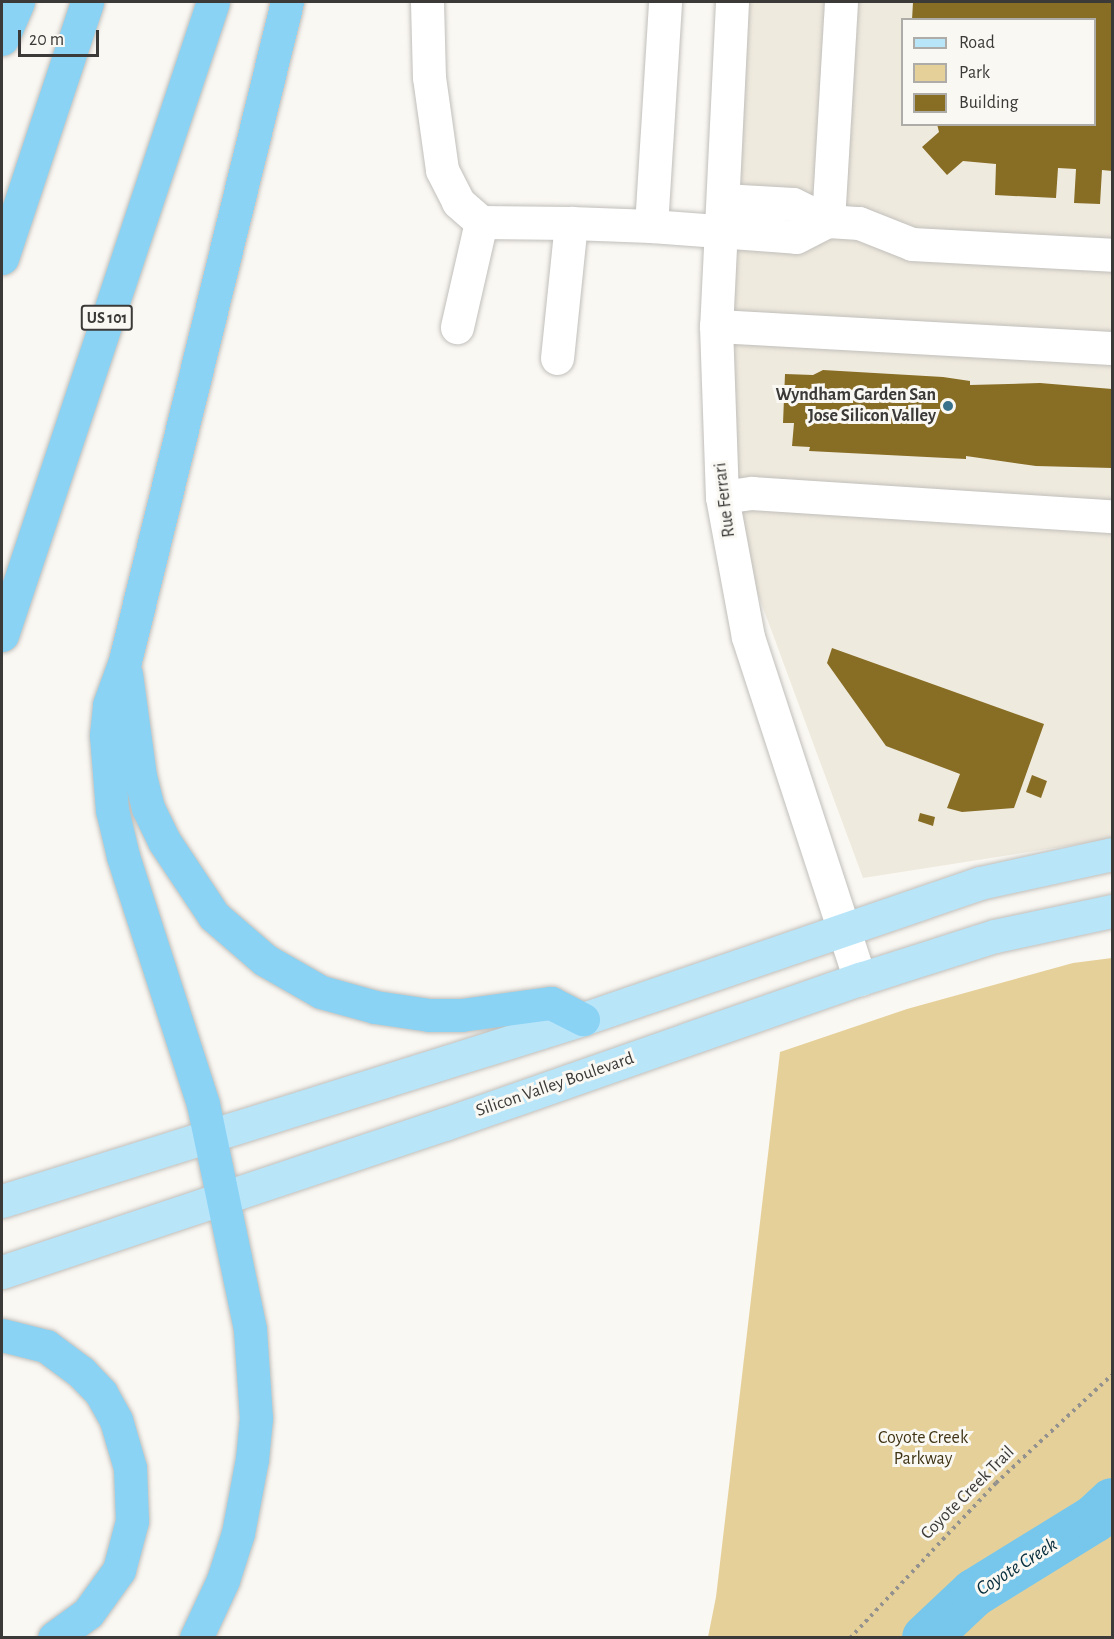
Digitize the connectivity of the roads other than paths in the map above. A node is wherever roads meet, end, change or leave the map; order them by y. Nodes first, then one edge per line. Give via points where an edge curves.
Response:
1 (18, 2) edge
2 (87, 2) edge
3 (213, 2) edge
4 (287, 2) edge
5 (427, 2) edge
6 (665, 2) edge
7 (732, 2) edge
8 (841, 2) edge
9 (2, 39) edge
10 (721, 215) junction
11 (828, 221) junction
12 (481, 222) junction
13 (571, 223) junction
14 (651, 226) junction
15 (1113, 255) edge
16 (2, 258) edge
17 (716, 326) junction
18 (457, 327) dead end
19 (1113, 348) edge
20 (557, 358) dead end
21 (722, 496) junction
22 (1113, 516) edge
23 (2, 635) edge
24 (125, 661) junction
25 (1113, 854) edge
26 (1113, 911) edge
27 (843, 930) junction
28 (860, 979) junction
29 (583, 1019) junction
30 (210, 1138) junction
31 (222, 1197) junction
32 (2, 1201) edge
33 (2, 1272) edge
34 (2, 1335) edge
35 (54, 1638) edge
36 (196, 1638) edge

1 - 9 highway
2 - 16 highway
3 - 23 highway, US 101
4 - 24 highway
5 - 12 street via 429,77 442,170 458,202
6 - 14 street
7 - 10 street, Rue Ferrari
8 - 11 street
10 - 11 street via 796,237
10 - 14 street
10 - 17 street, Rue Ferrari
11 - 15 street via 859,223 912,244
12 - 13 street
12 - 18 street
13 - 14 street
13 - 20 street
17 - 19 street
17 - 21 street, Rue Ferrari
21 - 22 street via 753,493
21 - 27 street, Rue Ferrari via 748,638
24 - 29 highway via 148,808 164,841 214,916 265,960 321,992 375,1007 461,1015 551,1003
24 - 30 highway via 108,715 107,767 112,810
25 - 27 main road via 980,883
26 - 28 main road, Silicon Valley Boulevard via 995,936
27 - 28 street, Rue Ferrari
27 - 29 main road
28 - 31 main road, Silicon Valley Boulevard
29 - 30 main road
30 - 31 highway
30 - 32 main road
31 - 33 main road, Silicon Valley Boulevard
31 - 36 highway via 250,1329 256,1418 238,1533 211,1610
34 - 35 highway via 46,1346 81,1372 116,1420 130,1468 132,1521 118,1570 88,1612

